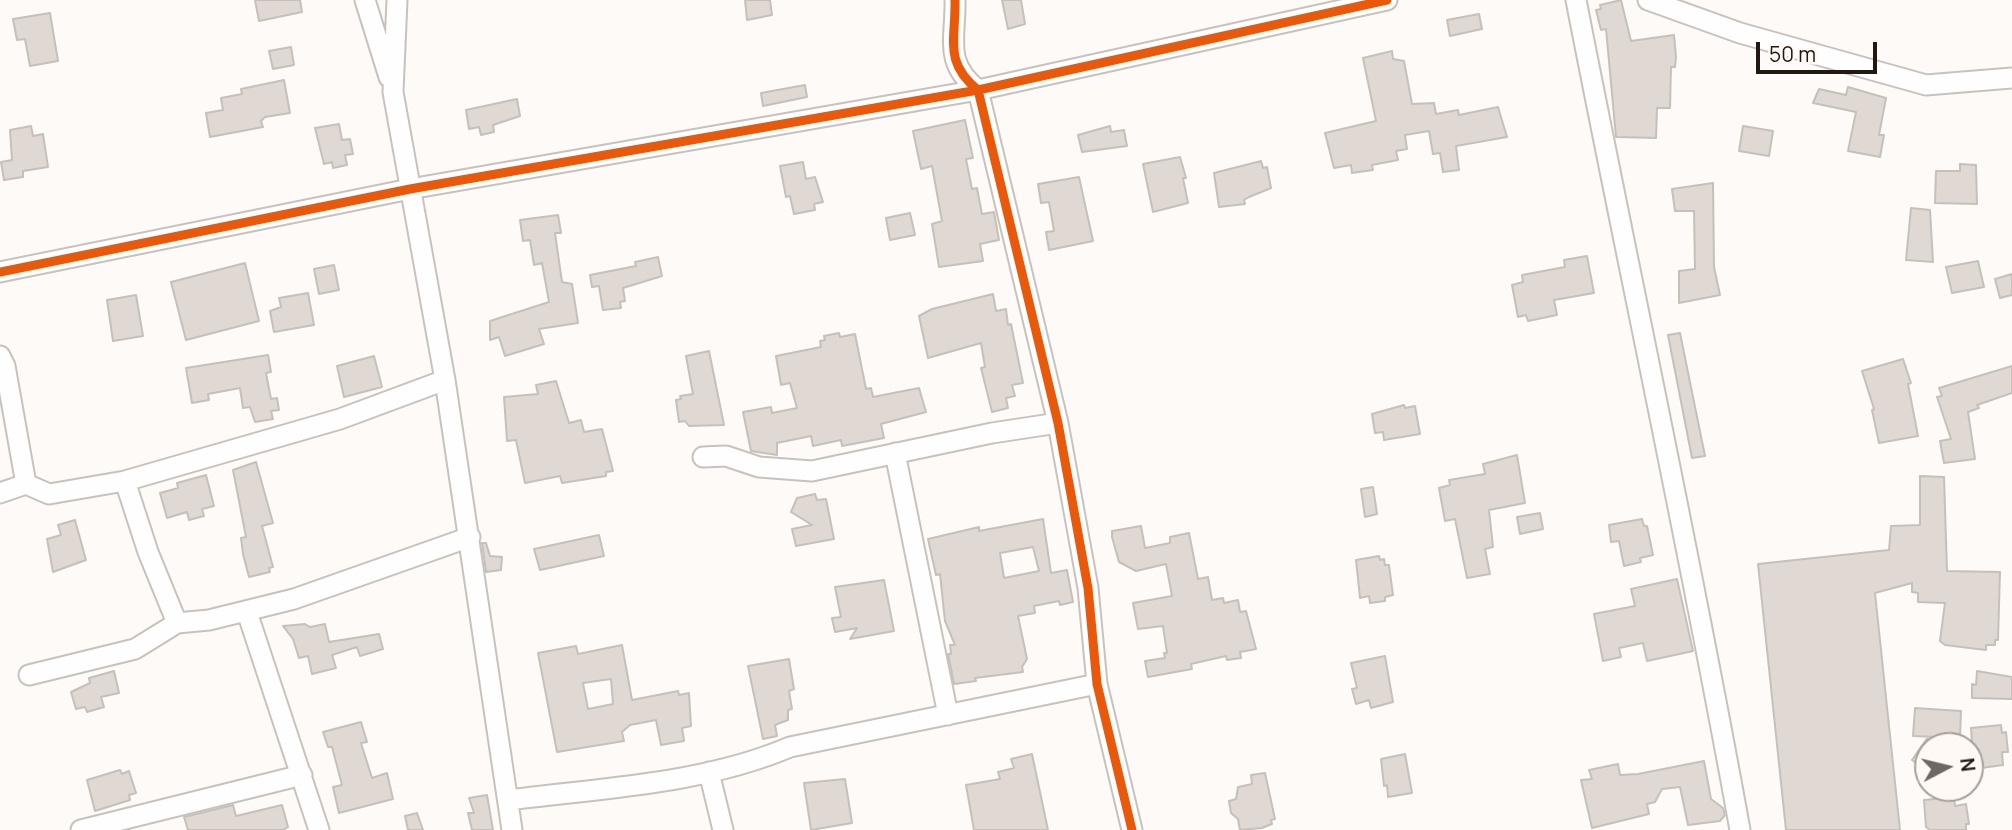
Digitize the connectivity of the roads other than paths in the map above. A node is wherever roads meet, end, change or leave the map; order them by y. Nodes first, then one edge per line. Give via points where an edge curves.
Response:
1 (365, 0) edge
2 (397, 0) edge
3 (955, 0) edge
4 (1387, 0) edge
5 (1576, 0) edge
6 (1648, 0) edge
7 (1352, 3) edge
8 (2012, 78) edge
9 (978, 90) junction
10 (393, 92) junction
11 (410, 189) junction
12 (0, 272) edge
13 (0, 356) edge
14 (445, 380) junction
15 (1058, 423) junction
16 (895, 453) junction
17 (703, 457) dead end
18 (125, 481) junction
19 (26, 484) junction
20 (0, 493) edge
21 (470, 537) junction
22 (247, 612) junction
23 (177, 624) junction
24 (29, 675) dead end
25 (1097, 684) junction
26 (948, 715) junction
27 (709, 772) junction
28 (302, 775) junction
29 (509, 800) junction
30 (81, 830) edge
31 (319, 830) edge
32 (512, 830) edge
33 (723, 830) edge
34 (1132, 830) edge
35 (1740, 830) edge

1 - 10 street
2 - 10 street
3 - 9 street via 954,55 961,76
4 - 7 street
5 - 35 street
6 - 8 street via 1740,33 1926,85
7 - 9 street
9 - 11 street
9 - 15 street
10 - 11 street
11 - 12 street
11 - 14 street
13 - 19 street
14 - 18 street via 340,419
14 - 21 street
15 - 16 street
15 - 25 street via 1088,588
16 - 17 street via 812,471 759,467 726,456
16 - 26 street
18 - 19 street via 49,494
18 - 23 street
19 - 20 street
21 - 22 street
21 - 29 street
22 - 23 street
22 - 28 street
23 - 24 street via 135,649
25 - 26 street
25 - 34 street
26 - 27 street via 790,747
27 - 29 street
27 - 33 street
28 - 30 street
28 - 31 street
29 - 32 street

